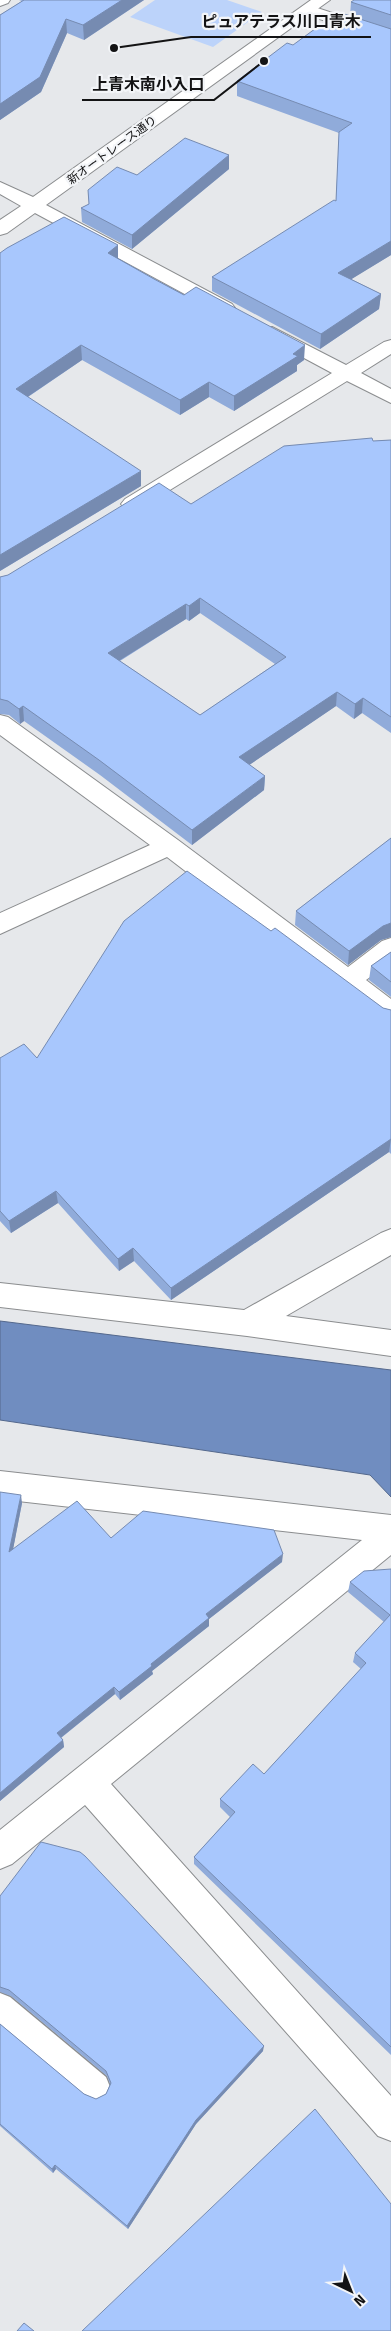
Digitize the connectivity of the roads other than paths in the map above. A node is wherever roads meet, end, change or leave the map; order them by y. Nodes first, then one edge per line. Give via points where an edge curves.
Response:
1 (315, 5) edge
2 (391, 38) edge
3 (0, 187) edge
4 (35, 205) junction
5 (0, 229) edge
6 (243, 317) edge
7 (260, 327) edge
8 (391, 346) edge
9 (347, 374) junction
10 (391, 397) edge
11 (111, 516) edge
12 (0, 723) edge
13 (169, 846) junction
14 (0, 924) edge
15 (391, 948) edge
16 (347, 981) junction
17 (391, 1013) edge
18 (391, 1241) edge
19 (0, 1295) edge
20 (247, 1322) junction
21 (391, 1343) edge
22 (0, 1485) edge
23 (391, 1529) edge
24 (391, 1536) edge
25 (87, 1782) junction
26 (0, 1852) edge
27 (0, 2007) edge
28 (96, 2087) dead end
29 (391, 2123) edge

1 - 2 street
1 - 4 street, 新オートレース通り
3 - 4 street
4 - 5 street, 新オートレース通り
4 - 6 street
7 - 9 street
8 - 9 street
9 - 10 street
9 - 11 street
12 - 13 street
13 - 14 street
13 - 16 street
15 - 16 street
16 - 17 street
18 - 20 street
19 - 20 street
20 - 21 street
22 - 23 street
24 - 25 street
25 - 26 street
25 - 29 street
27 - 28 lane

